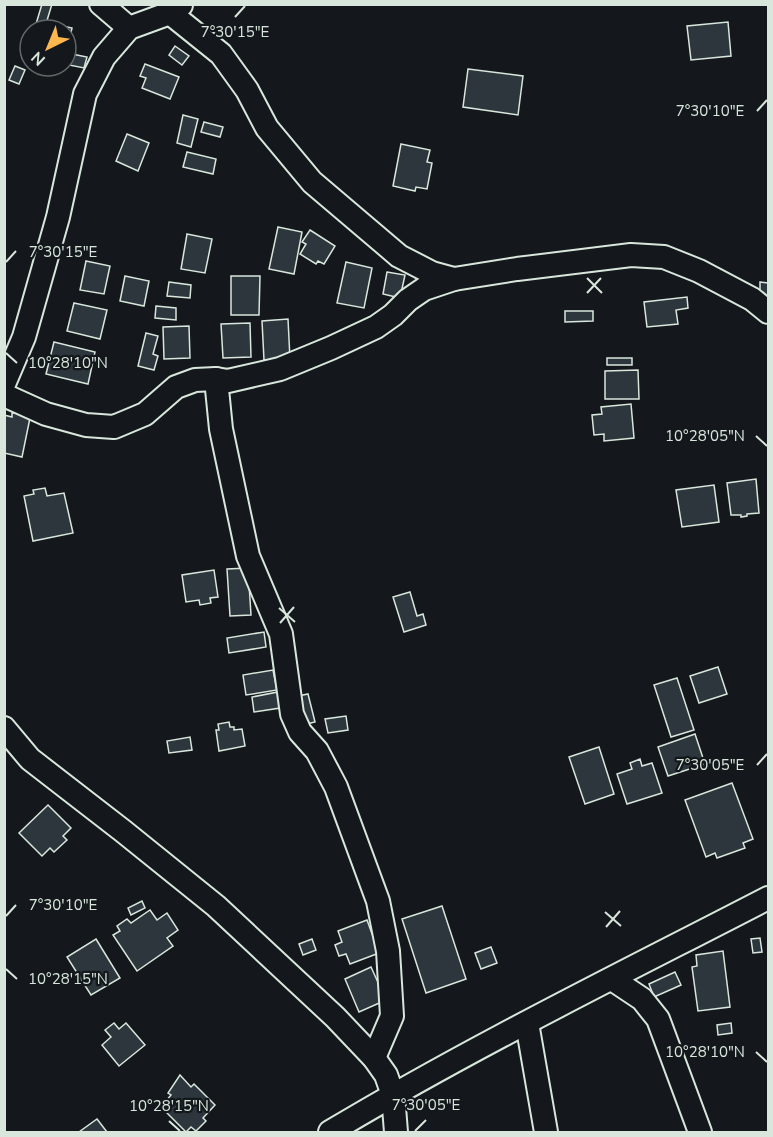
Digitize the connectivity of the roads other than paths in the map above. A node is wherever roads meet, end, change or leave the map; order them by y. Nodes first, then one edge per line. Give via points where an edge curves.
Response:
1 (101, 4) edge
2 (176, 9) edge
3 (129, 28) junction
4 (454, 279) junction
5 (768, 312) edge
6 (216, 379) junction
7 (4, 384) edge
8 (4, 395) edge
9 (4, 728) edge
10 (768, 898) edge
11 (612, 979) junction
12 (527, 1023) junction
13 (374, 1058) junction
14 (393, 1095) junction
15 (330, 1132) edge
16 (396, 1132) edge
17 (546, 1132) edge
18 (700, 1132) edge

1 - 3 street
2 - 3 street
2 - 4 street via 221,54 247,90 267,128 312,182 399,256
3 - 7 street via 104,57 85,94 58,217 24,337
4 - 5 street via 631,255 664,257 752,298
4 - 6 street via 424,289 376,327 331,348 280,369 228,381
6 - 8 street via 195,380 176,387 145,414 114,427 46,414
6 - 13 street via 221,429 248,556 281,634 292,714 336,786 378,901 388,951 392,1016
9 - 13 street via 30,759 216,906
10 - 11 street
11 - 12 street
11 - 18 street via 642,999 658,1019
12 - 14 street
12 - 17 street
13 - 14 street
14 - 15 street
14 - 16 street

